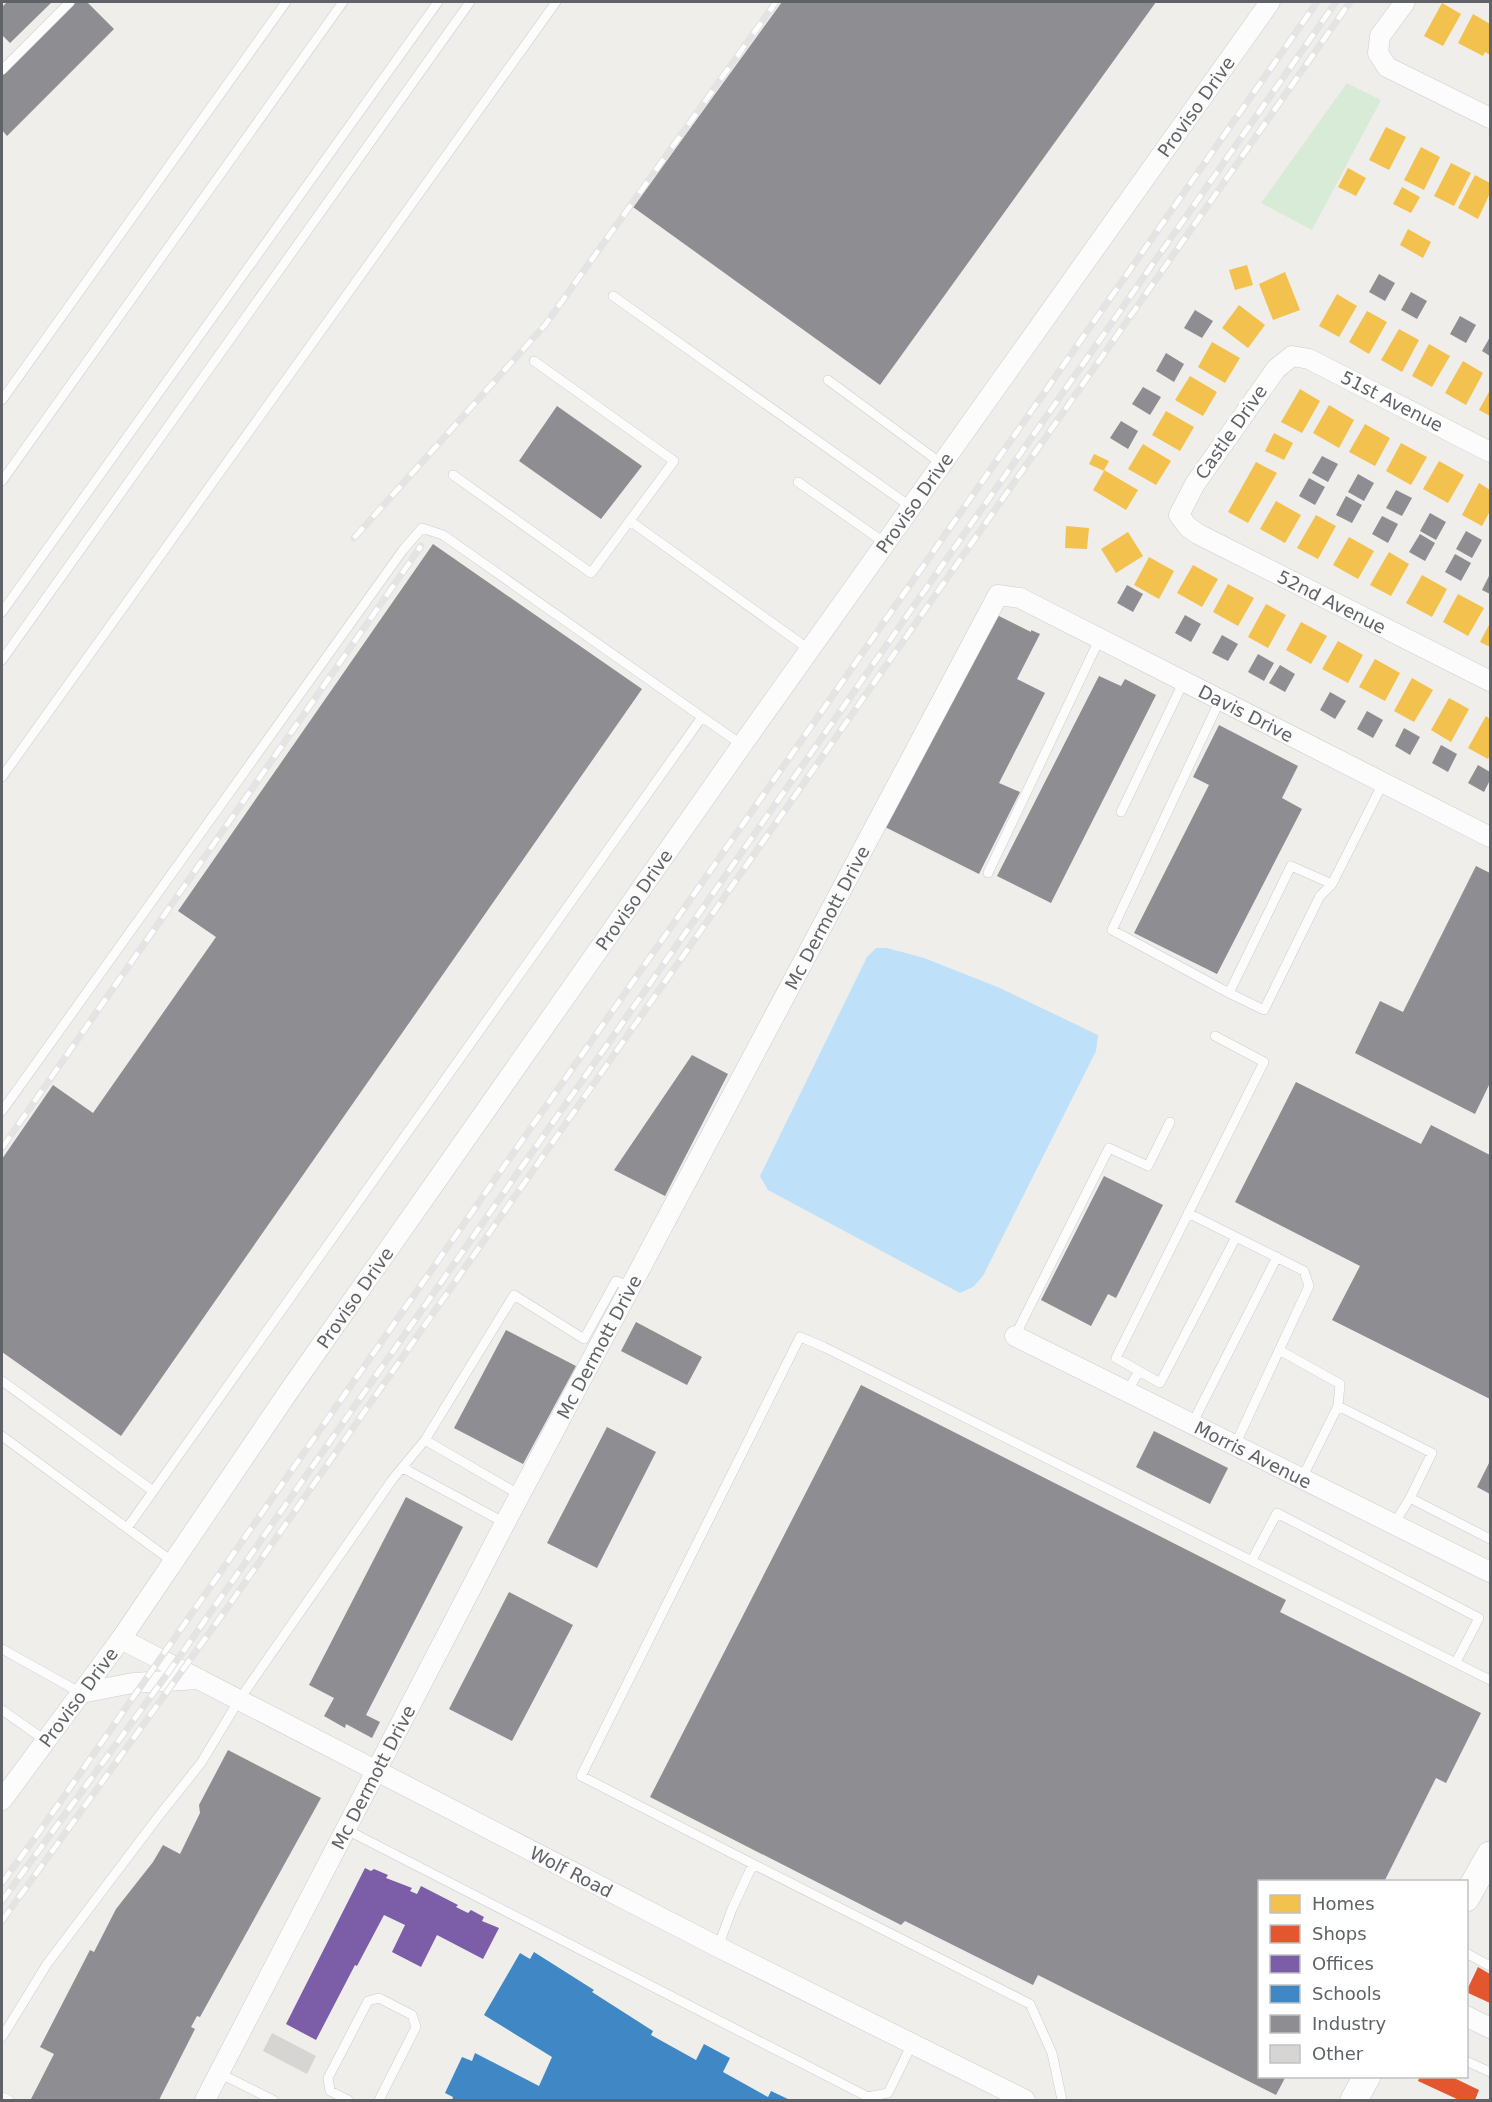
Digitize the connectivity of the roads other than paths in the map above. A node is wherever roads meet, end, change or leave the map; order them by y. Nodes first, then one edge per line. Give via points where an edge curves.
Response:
1 (70, 2) edge
2 (286, 2) edge
3 (343, 2) edge
4 (438, 2) edge
5 (470, 2) edge
6 (556, 2) edge
7 (1270, 2) edge
8 (1406, 2) edge
9 (5, 59) edge
10 (2, 70) edge
11 (1491, 118) edge
12 (613, 296) dead end
13 (1292, 356) joint
14 (534, 361) dead end
15 (828, 380) dead end
16 (2, 400) edge
17 (1491, 452) edge
18 (942, 464) junction
19 (453, 476) dead end
20 (2, 481) edge
21 (798, 482) dead end
22 (911, 507) junction
23 (1179, 515) joint
24 (630, 521) junction
25 (885, 543) junction
26 (998, 595) joint
27 (2, 612) edge
28 (1100, 638) junction
29 (810, 650) junction
30 (2, 660) edge
31 (1184, 681) junction
32 (1491, 681) edge
33 (1220, 700) junction
34 (702, 717) junction
35 (742, 745) junction
36 (2, 777) edge
37 (1383, 783) junction
38 (1121, 812) dead end
39 (1491, 837) edge
40 (988, 873) dead end
41 (1332, 884) junction
42 (1229, 993) junction
43 (1215, 1036) dead end
44 (2, 1111) edge
45 (1170, 1122) dead end
46 (1188, 1214) junction
47 (1236, 1237) junction
48 (1276, 1257) junction
49 (631, 1287) junction
50 (1015, 1336) joint
51 (1279, 1350) junction
52 (1139, 1371) junction
53 (2, 1381) edge
54 (1127, 1392) junction
55 (1338, 1406) junction
56 (1192, 1424) junction
57 (2, 1436) edge
58 (425, 1440) junction
59 (1235, 1445) junction
60 (403, 1468) junction
61 (1302, 1478) junction
62 (153, 1491) junction
63 (520, 1495) junction
64 (1410, 1498) junction
65 (505, 1523) junction
66 (1394, 1524) junction
67 (127, 1528) junction
68 (1491, 1539) edge
69 (1252, 1560) junction
70 (173, 1562) junction
71 (1491, 1572) edge
72 (121, 1639) junction
73 (2, 1649) edge
74 (1456, 1662) junction
75 (199, 1679) junction
76 (1491, 1680) edge
77 (81, 1694) junction
78 (239, 1700) junction
79 (2, 1710) edge
80 (46, 1741) junction
81 (377, 1771) junction
82 (2, 1800) edge
83 (347, 1830) junction
84 (1491, 1855) edge
85 (753, 1864) junction
86 (1468, 1897) edge
87 (718, 1947) junction
88 (1468, 1954) edge
89 (1491, 1966) edge
90 (1468, 2016) edge
91 (1491, 2028) edge
92 (2, 2037) edge
93 (912, 2044) junction
94 (1468, 2061) edge
95 (1491, 2072) edge
96 (219, 2073) junction
97 (1366, 2078) edge
98 (2, 2097) edge
99 (9, 2100) edge
100 (205, 2100) edge
101 (273, 2100) edge
102 (348, 2100) edge
103 (379, 2100) edge
104 (1025, 2100) edge
105 (1062, 2100) edge
106 (1354, 2100) edge

1 - 9 lane
2 - 16 lane
3 - 20 lane
4 - 27 lane
5 - 30 lane
6 - 36 lane
7 - 18 street, Proviso Drive
8 - 11 street via 1380,36 1378,53 1387,67
9 - 10 lane
12 - 22 lane
13 - 17 street, 51st Avenue via 1309,359
13 - 23 street, Castle Drive via 1275,369 1195,484
14 - 24 lane via 674,460
15 - 18 lane
18 - 22 street, Proviso Drive
19 - 24 lane via 591,573
21 - 25 lane
22 - 25 street, Proviso Drive
23 - 32 street, 52nd Avenue via 1198,534
24 - 29 lane
25 - 29 street, Proviso Drive
26 - 28 street, Davis Drive via 1020,598
26 - 49 street, Mc Dermott Drive
28 - 31 street, Davis Drive
28 - 40 lane
29 - 35 street, Proviso Drive
31 - 33 street, Davis Drive
31 - 38 lane
33 - 37 street, Davis Drive
33 - 42 lane via 1112,930
34 - 35 lane
34 - 44 lane via 443,535 422,528
34 - 62 lane
35 - 70 street, Proviso Drive
37 - 39 street, Davis Drive
37 - 41 lane
41 - 42 lane via 1320,896 1264,1010
41 - 42 lane via 1291,866
43 - 46 lane via 1264,1062
45 - 50 lane via 1148,1166 1109,1148
46 - 47 lane
46 - 52 lane via 1116,1358
47 - 48 lane
47 - 52 lane via 1160,1383
48 - 51 lane via 1304,1271 1309,1286
48 - 56 lane
49 - 58 lane via 616,1281 584,1338 514,1295
49 - 63 street, Mc Dermott Drive
50 - 54 street, Morris Avenue
51 - 55 lane via 1340,1383
51 - 59 lane
52 - 54 lane
53 - 62 lane
54 - 56 street, Morris Avenue
55 - 61 lane
55 - 64 lane via 1431,1453
56 - 59 street, Morris Avenue
57 - 67 lane
58 - 60 lane
58 - 63 lane
59 - 61 street, Morris Avenue
60 - 65 lane
60 - 78 lane
61 - 66 street, Morris Avenue
62 - 67 lane
63 - 65 street, Mc Dermott Drive
64 - 66 lane
64 - 68 lane
65 - 81 street, Mc Dermott Drive
66 - 71 street, Morris Avenue
67 - 70 lane
69 - 74 lane
69 - 74 lane via 1277,1514 1479,1618
69 - 85 lane via 800,1337 581,1776
70 - 72 street, Proviso Drive
72 - 75 street, Wolf Road
72 - 77 street, Proviso Drive
73 - 77 lane
74 - 76 lane
75 - 77 street via 133,1683
75 - 78 street, Wolf Road
77 - 80 street, Proviso Drive
78 - 81 street, Wolf Road
78 - 92 lane via 201,1763 47,1964
79 - 80 lane
80 - 82 street, Proviso Drive
81 - 83 street, Mc Dermott Drive
81 - 87 street, Wolf Road
83 - 93 lane via 868,2097 888,2093
83 - 96 street, Mc Dermott Drive
84 - 86 main road
85 - 87 lane
85 - 105 lane via 1030,2004 1052,2053
87 - 93 street, Wolf Road
88 - 89 lane
90 - 91 street
93 - 104 street, Wolf Road
94 - 95 lane
96 - 100 street, Mc Dermott Drive
96 - 101 lane
97 - 106 main road
98 - 99 lane
102 - 103 lane via 330,2091 328,2078 368,2001 379,1998 411,2015 416,2027

